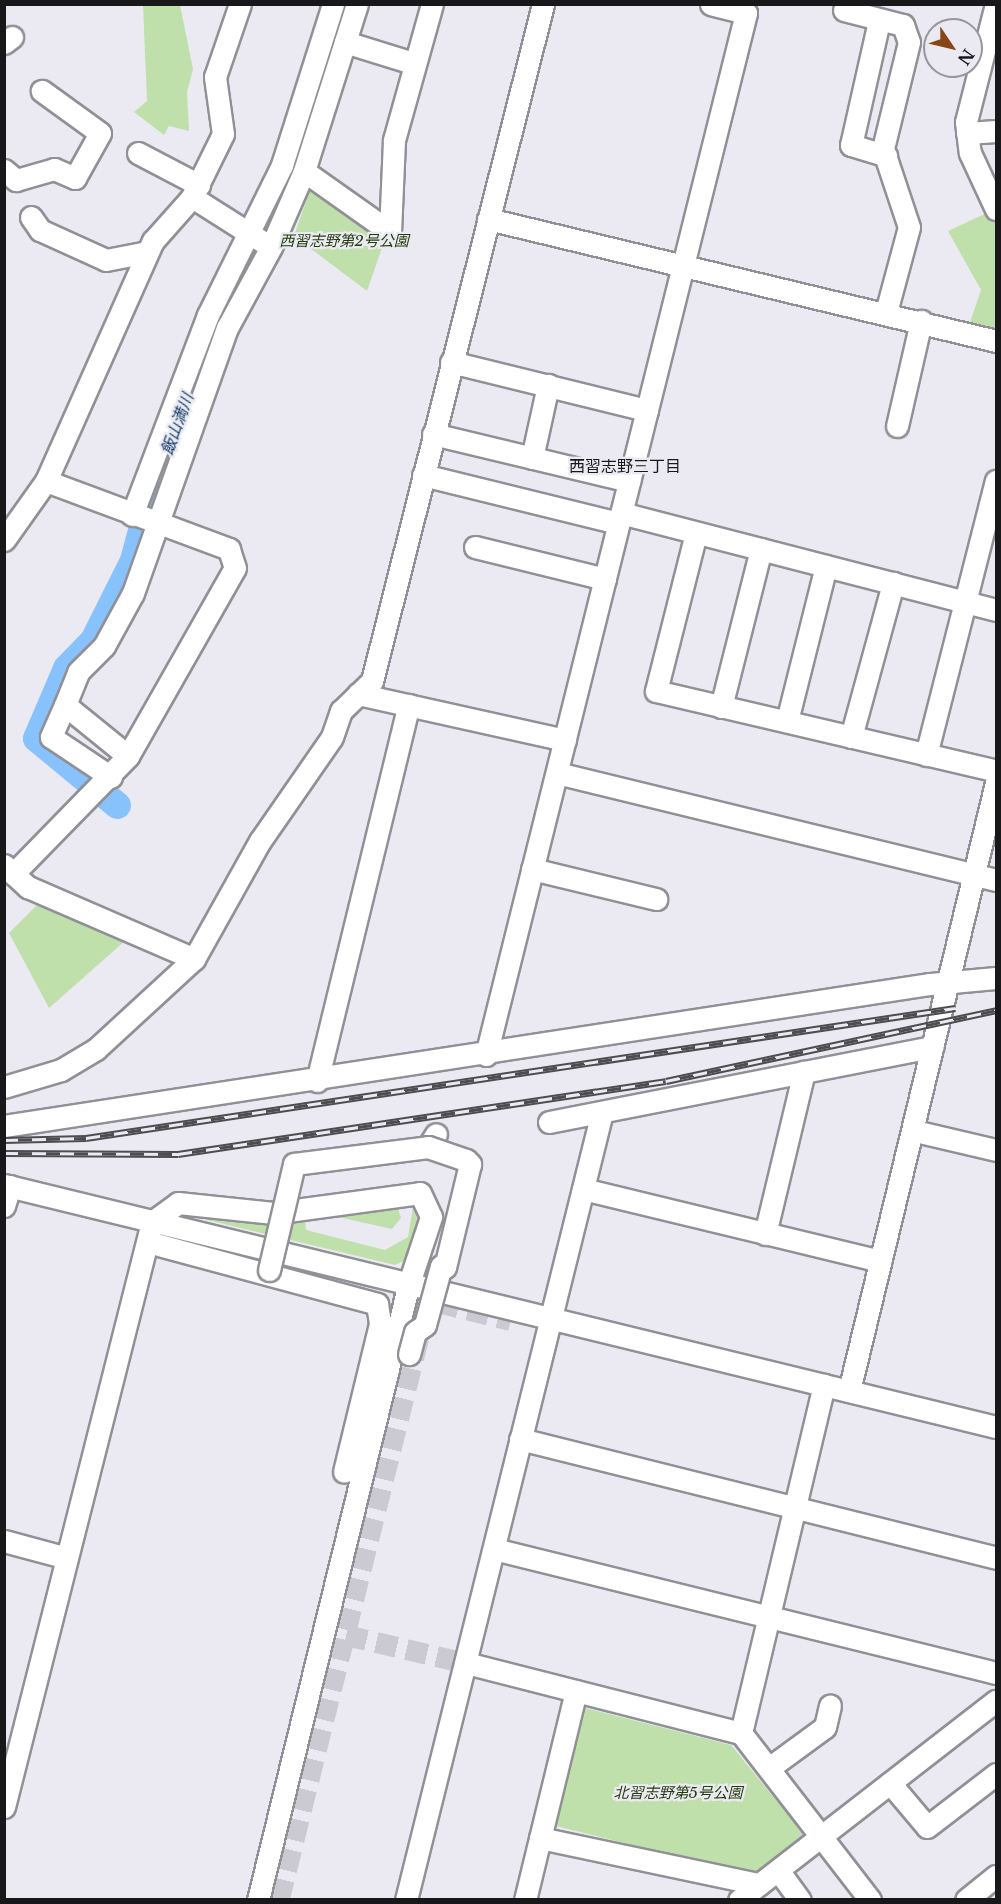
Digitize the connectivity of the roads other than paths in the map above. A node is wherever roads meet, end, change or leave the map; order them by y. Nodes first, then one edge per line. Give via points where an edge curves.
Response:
1 (240, 4) edge
2 (333, 4) edge
3 (357, 4) edge
4 (432, 4) edge
5 (543, 4) edge
6 (711, 4) edge
7 (996, 4) edge
8 (844, 10) dead end
9 (879, 21) junction
10 (345, 42) junction
11 (413, 63) junction
12 (42, 91) dead end
13 (996, 131) edge
14 (968, 133) junction
15 (138, 153) dead end
16 (886, 156) junction
17 (304, 171) junction
18 (13, 181) edge
19 (195, 191) junction
20 (996, 209) edge
21 (31, 217) dead end
22 (488, 219) junction
23 (261, 241) junction
24 (147, 252) junction
25 (683, 264) junction
26 (886, 312) junction
27 (921, 321) junction
28 (996, 341) edge
29 (452, 362) junction
30 (548, 386) junction
31 (647, 410) junction
32 (897, 426) dead end
33 (433, 434) junction
34 (532, 458) junction
35 (423, 475) junction
36 (46, 481) junction
37 (629, 481) junction
38 (996, 481) edge
39 (620, 518) junction
40 (145, 519) junction
41 (696, 532) junction
42 (4, 540) edge
43 (475, 547) dead end
44 (761, 549) junction
45 (826, 566) junction
46 (605, 579) junction
47 (893, 583) junction
48 (966, 602) junction
49 (996, 610) edge
50 (358, 694) junction
51 (65, 705) junction
52 (409, 705) junction
53 (721, 707) junction
54 (787, 721) junction
55 (852, 737) junction
56 (565, 740) junction
57 (926, 755) junction
58 (128, 756) junction
59 (996, 771) edge
60 (556, 773) junction
61 (996, 783) edge
62 (103, 787) junction
63 (9, 869) edge
64 (532, 869) junction
65 (975, 875) junction
66 (996, 880) edge
67 (656, 899) dead end
68 (194, 959) junction
69 (996, 978) edge
70 (947, 986) junction
71 (933, 1047) junction
72 (486, 1055) junction
73 (804, 1072) junction
74 (317, 1081) junction
75 (4, 1087) edge
76 (602, 1112) junction
77 (549, 1122) dead end
78 (4, 1126) edge
79 (915, 1131) junction
80 (996, 1150) edge
81 (582, 1189) junction
82 (6, 1193) edge
83 (152, 1222) junction
84 (765, 1234) junction
85 (159, 1245) dead end
86 (880, 1261) junction
87 (269, 1270) dead end
88 (409, 1283) junction
89 (435, 1289) junction
90 (549, 1316) junction
91 (409, 1354) dead end
92 (824, 1385) junction
93 (849, 1391) junction
94 (996, 1427) edge
95 (520, 1439) junction
96 (344, 1472) dead end
97 (796, 1509) junction
98 (4, 1541) edge
99 (494, 1549) junction
100 (67, 1558) junction
101 (996, 1558) edge
102 (771, 1617) junction
103 (466, 1663) junction
104 (996, 1673) edge
105 (576, 1691) junction
106 (996, 1701) edge
107 (830, 1706) dead end
108 (741, 1733) junction
109 (770, 1768) junction
110 (996, 1774) edge
111 (890, 1783) junction
112 (4, 1808) edge
113 (821, 1836) junction
114 (540, 1838) junction
115 (778, 1870) junction
116 (996, 1876) edge
117 (759, 1884) junction
118 (258, 1899) edge
119 (406, 1899) edge
120 (525, 1899) edge
121 (739, 1899) edge
122 (800, 1899) edge
123 (870, 1899) edge
124 (966, 1899) edge

1 - 19 street via 215,77 223,134
2 - 23 street
3 - 10 street
4 - 11 street
5 - 22 street
6 - 25 street via 746,13
7 - 14 street via 966,122
8 - 9 street
9 - 16 street via 903,25 909,42 883,149
9 - 16 street via 851,145
10 - 11 street
10 - 17 street
11 - 17 street via 394,140 390,232
12 - 18 street via 104,135 75,178 54,169
13 - 14 street
14 - 20 street via 970,153
15 - 19 street
16 - 26 street via 909,227
17 - 23 street
19 - 23 street
19 - 24 street
21 - 24 street via 40,230 106,260
22 - 25 street
22 - 29 street
23 - 40 street
24 - 36 street
25 - 26 street
25 - 31 street
26 - 27 street
27 - 28 street
27 - 32 street
29 - 30 street
29 - 33 street
30 - 31 street
30 - 34 street
31 - 37 street
33 - 34 street
33 - 35 street
34 - 37 street
35 - 39 street
35 - 50 street via 372,681
36 - 40 street
36 - 42 street
37 - 39 street
38 - 48 street
39 - 41 street
39 - 46 street
40 - 51 street via 133,593 104,646 78,672
40 - 58 street via 229,549 235,568
41 - 44 street
41 - 53 street via 656,691
43 - 46 street
44 - 45 street
44 - 53 street
45 - 47 street
45 - 54 street
46 - 56 street
47 - 48 street
47 - 55 street
48 - 49 street
48 - 57 street
50 - 52 street
50 - 68 street via 341,711 332,737 260,842
51 - 58 street
51 - 62 street via 51,737
52 - 56 street
52 - 74 street
53 - 54 street
54 - 55 street
55 - 57 street
56 - 60 street
57 - 59 street
58 - 62 street
60 - 64 street
60 - 65 street
61 - 65 street
62 - 63 street
63 - 68 street via 28,887
64 - 67 street
64 - 72 street
65 - 66 street
65 - 70 street
68 - 75 street via 96,1049 61,1070
69 - 70 street
70 - 71 street
70 - 72 street via 930,984
71 - 73 street
71 - 79 street
72 - 74 street
73 - 76 street
73 - 84 street
74 - 78 street
76 - 77 street
76 - 81 street
79 - 80 street
79 - 86 street
81 - 84 street
81 - 90 street
82 - 83 street
83 - 88 street
83 - 88 street via 178,1203 273,1213 420,1193 431,1217
83 - 100 street
84 - 86 street
85 - 96 street via 377,1304 380,1324
86 - 93 street
87 - 89 street, bridge via 294,1164 432,1141 470,1164
88 - 89 street
88 - 118 street
89 - 90 street
89 - 91 street, bridge via 425,1325 415,1332
90 - 92 street
90 - 95 street
92 - 93 street
92 - 97 street
93 - 94 street
95 - 97 street
95 - 99 street
97 - 101 street
97 - 102 street
98 - 100 street
99 - 102 street
99 - 103 street
100 - 112 street
102 - 104 street
102 - 108 street
103 - 105 street
103 - 119 street
105 - 108 street
105 - 114 street
106 - 111 street
107 - 109 street via 825,1727
108 - 109 street
109 - 113 street
110 - 111 street via 927,1827
111 - 113 street
113 - 115 street
113 - 123 street
114 - 117 street
114 - 120 street
115 - 117 street
115 - 122 street
116 - 124 street
117 - 121 street

